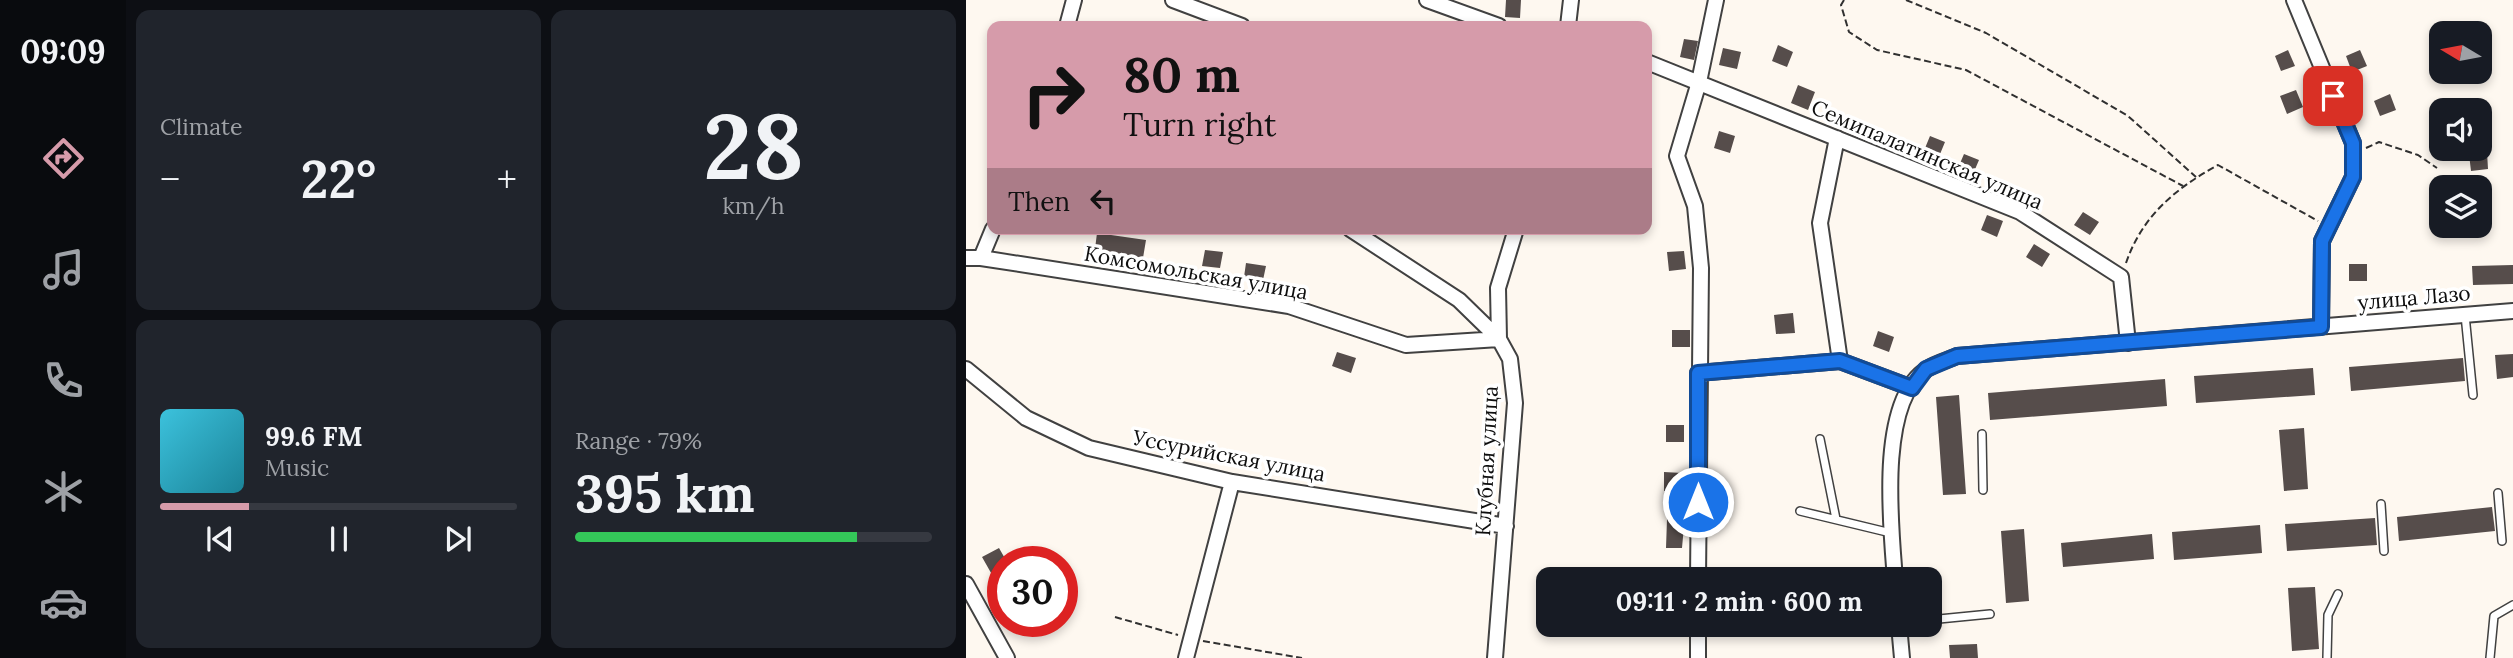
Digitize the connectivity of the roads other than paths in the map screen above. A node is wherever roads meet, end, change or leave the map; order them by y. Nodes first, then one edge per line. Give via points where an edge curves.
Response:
1 (1074, 0) edge
2 (1173, 0) edge
3 (1427, 0) edge
4 (1571, 0) edge
5 (1716, 0) edge
6 (2294, 0) edge
7 (1068, 21) edge
8 (1229, 21) edge
9 (1485, 21) edge
10 (1569, 21) edge
11 (1652, 64) edge
12 (1699, 82) junction
13 (1837, 138) junction
14 (991, 235) edge
15 (1359, 235) edge
16 (1514, 235) edge
17 (966, 258) edge
18 (981, 258) junction
19 (2513, 311) edge
20 (2465, 315) junction
21 (2321, 327) junction
22 (1499, 338) junction
23 (2128, 343) junction
24 (1840, 361) junction
25 (966, 369) edge
26 (1698, 373) junction
27 (1912, 388) junction
28 (2473, 395) dead end
29 (1982, 434) dead end
30 (1820, 439) dead end
31 (1232, 482) junction
32 (1983, 490) dead end
33 (2498, 493) dead end
34 (2381, 504) dead end
35 (1800, 511) dead end
36 (1836, 519) junction
37 (1506, 526) junction
38 (1892, 533) junction
39 (2502, 541) dead end
40 (2384, 551) dead end
41 (1698, 567) edge
42 (1894, 567) edge
43 (966, 584) edge
44 (2338, 594) dead end
45 (2513, 605) edge
46 (1990, 614) dead end
47 (1942, 620) edge
48 (1698, 637) edge
49 (1900, 637) edge
50 (1007, 658) edge
51 (1186, 658) edge
52 (1495, 658) edge
53 (1698, 658) edge
54 (1902, 658) edge
55 (2327, 658) edge
56 (2490, 658) edge

1 - 7 street
2 - 8 street
3 - 9 street
4 - 10 street
5 - 12 street
6 - 21 street via 2353,143 2353,177 2322,241
11 - 12 street, Семипалатинская улица
12 - 13 street, Семипалатинская улица
12 - 26 street via 1677,156 1695,206 1701,268
13 - 23 street, Семипалатинская улица via 2020,212 2121,277
13 - 24 street via 1821,223
14 - 18 street
15 - 22 street via 1459,300
16 - 22 street, Клубная улица via 1498,288
17 - 18 street, Комсомольская улица
18 - 22 street, Комсомольская улица via 1289,306 1406,345
19 - 20 street, улица Лазо
20 - 21 street, улица Лазо
20 - 28 lane
21 - 23 street, улица Лазо
22 - 37 street, Клубная улица via 1510,359 1515,403
23 - 27 street, улица Лазо via 1957,356 1926,369
24 - 26 street
24 - 27 street
25 - 31 street, Уссурийская улица via 1026,418 1089,448
26 - 41 street
27 - 38 street via 1903,398 1889,458
29 - 32 lane
30 - 36 lane
31 - 37 street, Уссурийская улица
31 - 51 street
33 - 39 lane
34 - 40 lane
35 - 36 lane
36 - 38 lane
37 - 52 street, Клубная улица
38 - 42 street
43 - 50 street
44 - 55 lane via 2328,615
45 - 56 lane via 2494,616
46 - 47 lane
48 - 53 street
49 - 54 street

